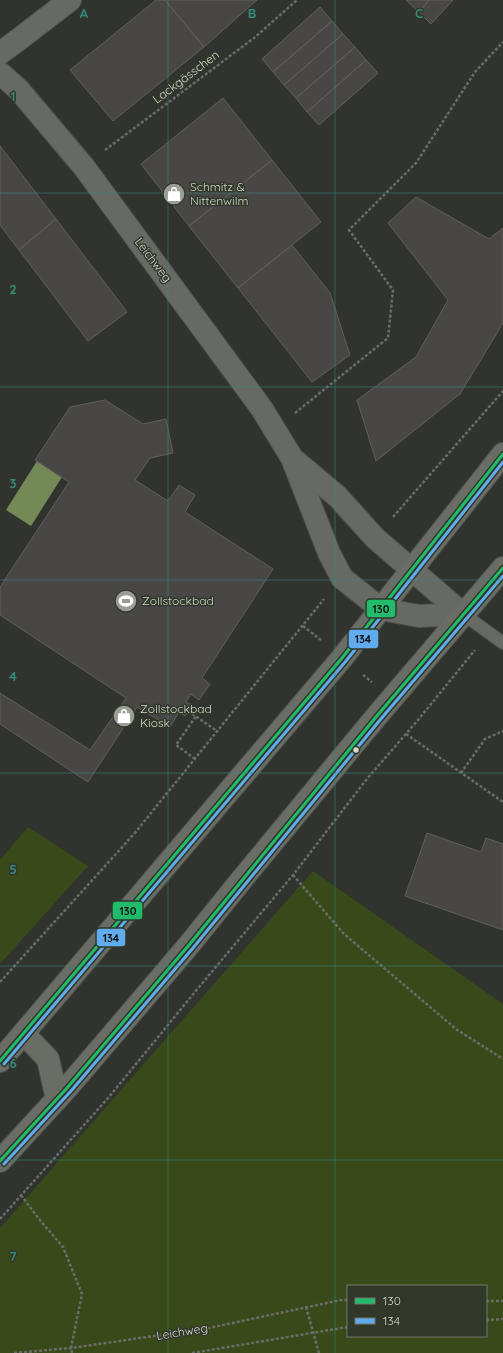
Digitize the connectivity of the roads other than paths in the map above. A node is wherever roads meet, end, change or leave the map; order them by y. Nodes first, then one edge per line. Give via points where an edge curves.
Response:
1 (70, 0) edge
2 (0, 53) edge
3 (0, 74) edge
4 (503, 454) edge
5 (292, 458) junction
6 (503, 568) edge
7 (412, 570) junction
8 (381, 609) junction
9 (463, 614) junction
10 (503, 643) edge
11 (24, 1034) junction
12 (0, 1062) edge
13 (57, 1099) junction
14 (0, 1162) edge

1 - 2 street
3 - 5 street, Leichweg via 19,90 84,166 262,409
4 - 7 main road
5 - 7 street, Leichweg via 338,497 375,538
5 - 8 street, Leichweg via 329,553 342,578
6 - 9 main road
7 - 8 main road
7 - 9 street, Leichweg
8 - 9 street, Leichweg via 419,616
8 - 11 main road
9 - 10 lane
9 - 13 main road via 189,945
11 - 12 main road
11 - 13 main road via 48,1059
13 - 14 main road

